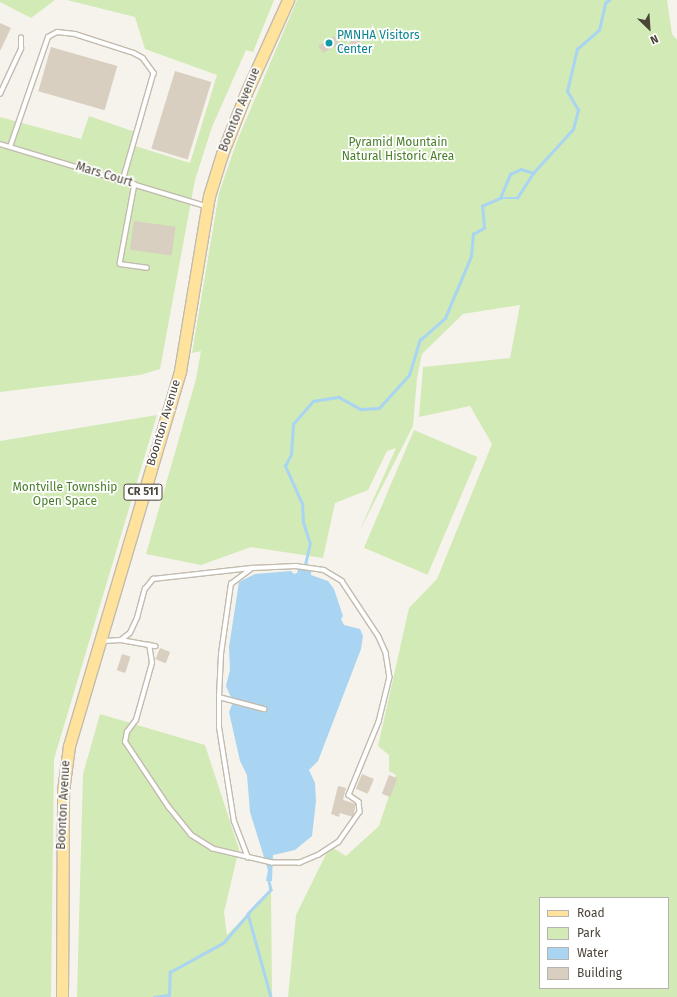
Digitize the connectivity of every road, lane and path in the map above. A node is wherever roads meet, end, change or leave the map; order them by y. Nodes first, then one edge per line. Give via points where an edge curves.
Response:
1 (288, 0) edge
2 (21, 38) dead end
3 (0, 94) edge
4 (0, 144) edge
5 (10, 147) junction
6 (123, 181) junction
7 (134, 184) junction
8 (207, 206) junction
9 (147, 268) dead end
10 (253, 568) junction
11 (121, 640) junction
12 (99, 641) junction
13 (149, 645) junction
14 (155, 646) dead end
15 (219, 697) junction
16 (264, 709) dead end
17 (248, 858) junction
18 (62, 997) edge

1 - 8 main road, Boonton Avenue / CR 511 via 222,154
2 - 3 lane via 21,50
4 - 5 lane, Mars Court
5 - 6 lane, Mars Court
5 - 6 lane via 48,37 57,32 75,34 134,53 143,58 154,73
6 - 7 lane, Mars Court
7 - 8 lane, Mars Court
7 - 9 lane via 120,264
8 - 12 main road, Boonton Avenue / CR 511 via 180,371
10 - 11 lane via 153,579 145,589 130,633
10 - 15 lane via 231,584 221,654
10 - 17 lane via 316,568 342,581 379,637 386,653 390,677 379,722 349,795 359,802 360,812 352,826 339,842 319,855 300,862 264,862
11 - 12 lane
11 - 13 lane
12 - 18 main road, Boonton Avenue / CR 511 via 69,746 63,790
13 - 14 lane
13 - 17 lane via 152,663 136,720 125,738 126,745 190,835 213,849
15 - 16 lane
15 - 17 lane via 219,727 234,822

